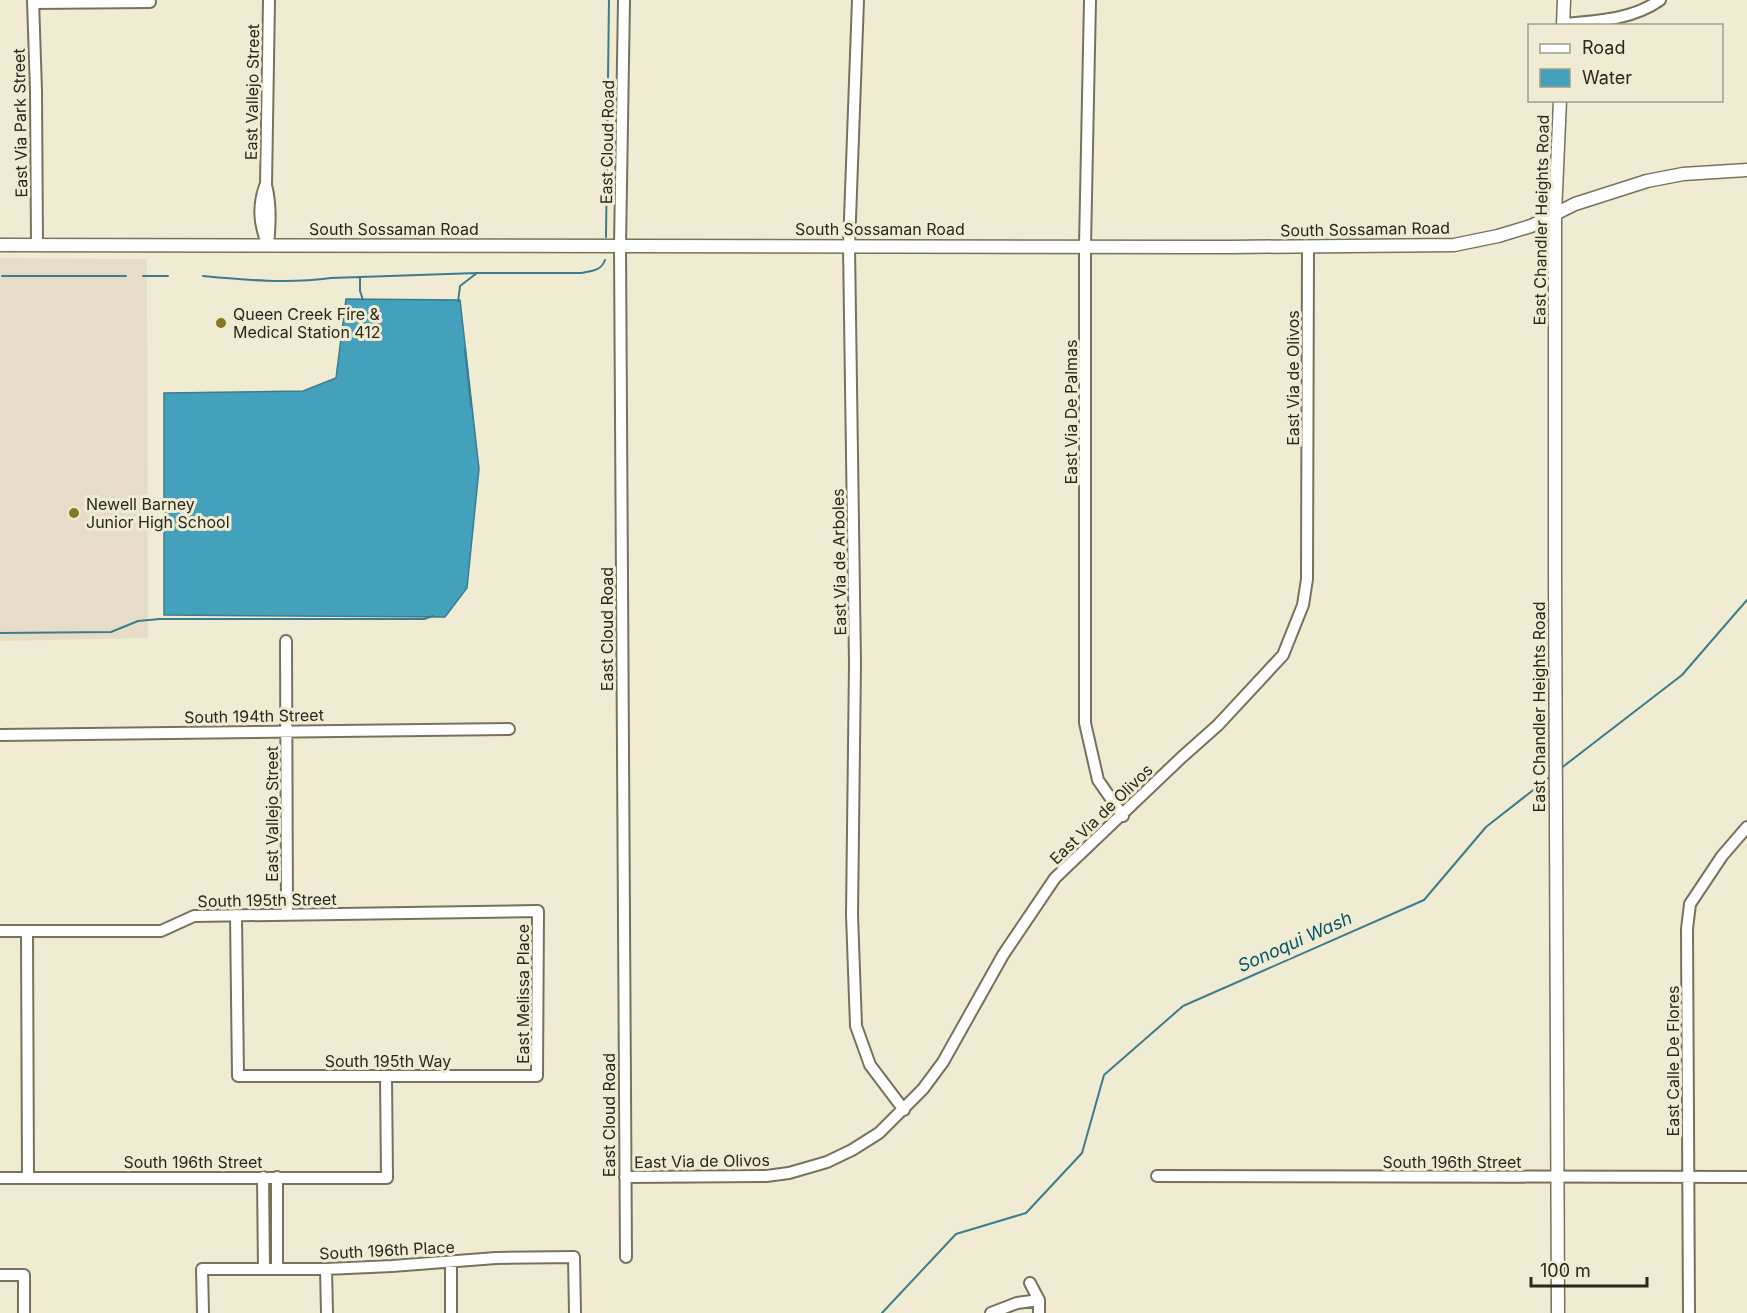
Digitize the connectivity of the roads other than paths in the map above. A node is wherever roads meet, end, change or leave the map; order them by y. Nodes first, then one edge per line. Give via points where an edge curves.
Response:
1 (269, 0) edge
2 (624, 0) edge
3 (858, 0) edge
4 (1090, 0) edge
5 (1564, 0) edge
6 (1660, 0) edge
7 (33, 1) edge
8 (150, 2) dead end
9 (1563, 24) edge
10 (1570, 24) edge
11 (1560, 102) edge
12 (1747, 170) edge
13 (1555, 214) junction
14 (267, 244) junction
15 (0, 245) edge
16 (37, 245) junction
17 (620, 246) junction
18 (849, 246) junction
19 (1085, 246) junction
20 (1308, 247) junction
21 (286, 641) dead end
22 (509, 729) dead end
23 (286, 731) junction
24 (0, 735) edge
25 (1123, 816) junction
26 (1747, 827) edge
27 (538, 911) joint
28 (236, 915) junction
29 (287, 915) junction
30 (0, 931) edge
31 (27, 931) junction
32 (386, 1076) junction
33 (537, 1076) joint
34 (904, 1110) junction
35 (1157, 1176) dead end
36 (263, 1177) junction
37 (277, 1177) junction
38 (625, 1177) junction
39 (1688, 1177) junction
40 (1747, 1177) edge
41 (0, 1178) edge
42 (28, 1178) junction
43 (1558, 1178) junction
44 (264, 1242) junction
45 (277, 1242) junction
46 (626, 1257) dead end
47 (451, 1262) junction
48 (264, 1269) junction
49 (277, 1269) junction
50 (326, 1269) junction
51 (0, 1275) edge
52 (1030, 1283) dead end
53 (1039, 1300) junction
54 (24, 1313) edge
55 (203, 1313) edge
56 (327, 1313) edge
57 (452, 1313) edge
58 (575, 1313) edge
59 (991, 1313) edge
60 (1039, 1313) edge
61 (1558, 1313) edge
62 (1689, 1313) edge

1 - 14 street, East Vallejo Street via 266,185 260,200 260,226
2 - 17 street, East Cloud Road
3 - 18 street, East Via de Arboles
4 - 19 street, East Via De Palmas
5 - 9 main road
6 - 10 street via 1623,17
7 - 8 street
7 - 16 street, East Via Park Street
11 - 13 main road, East Chandler Heights Road
12 - 13 main road, South Sossaman Road via 1683,174 1647,181
13 - 20 main road, South Sossaman Road via 1531,226 1463,244
13 - 43 main road, East Chandler Heights Road
14 - 16 main road, South Sossaman Road
14 - 17 main road, South Sossaman Road
15 - 16 main road, South Sossaman Road
17 - 18 main road, South Sossaman Road
17 - 38 street, East Cloud Road
18 - 19 main road, South Sossaman Road
18 - 34 street, East Via de Arboles via 855,654 852,915 856,1026 870,1065
19 - 20 main road, South Sossaman Road
19 - 25 street, East Via De Palmas via 1085,723 1098,780
20 - 25 street, East Via de Olivos via 1307,579 1303,605 1283,656
21 - 23 street, East Vallejo Street
22 - 23 street, South 194th Street
23 - 24 street, South 194th Street
23 - 29 street, East Vallejo Street
25 - 34 street, East Via de Olivos via 1055,879 1003,955 943,1062
26 - 39 street, East Calle De Flores via 1690,904
27 - 29 street, South 195th Street
27 - 33 street, East Melissa Place
28 - 29 street, South 195th Street
28 - 31 street, South 195th Street via 194,916 161,931
28 - 32 street, South 195th Way via 238,1076
30 - 31 street, South 195th Street
31 - 42 street
32 - 33 street, South 195th Way
32 - 37 street, South 196th Street via 387,1178
34 - 38 street, East Via de Olivos via 852,1150 789,1173
35 - 43 street, South 196th Street
36 - 37 street, South 196th Street
36 - 42 street, South 196th Street
36 - 44 street
37 - 45 street
38 - 46 street, East Cloud Road
39 - 40 street, South 196th Street
39 - 43 street, South 196th Street
39 - 62 street, East Calle De Flores
41 - 42 street, South 196th Street
43 - 61 main road, East Chandler Heights Road
44 - 45 street
44 - 48 street
45 - 49 street
47 - 50 street, South 196th Place
47 - 57 street
47 - 58 street, South 196th Place via 574,1257
48 - 49 street, South 196th Place
48 - 55 street, South 196th Place via 202,1269
49 - 50 street, South 196th Place
50 - 56 street
51 - 54 street via 24,1275
52 - 53 street
53 - 59 street
53 - 60 street

